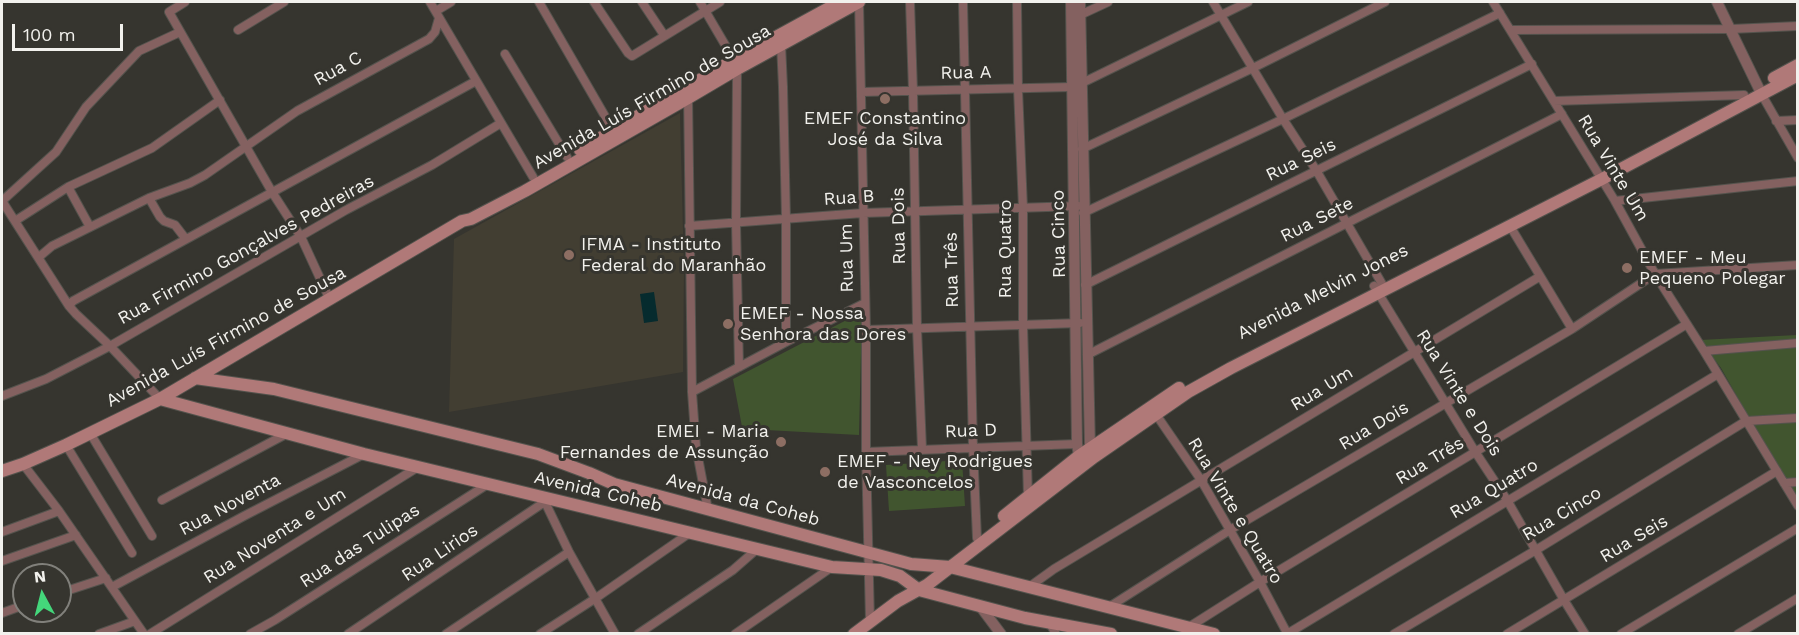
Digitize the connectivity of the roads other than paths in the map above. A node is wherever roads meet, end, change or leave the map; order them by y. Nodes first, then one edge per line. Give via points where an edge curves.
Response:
1 (185, 2) edge
2 (284, 2) edge
3 (430, 2) edge
4 (451, 2) edge
5 (539, 2) edge
6 (594, 2) edge
7 (642, 2) edge
8 (700, 2) edge
9 (720, 2) edge
10 (840, 2) edge
11 (859, 2) edge
12 (910, 2) edge
13 (963, 2) edge
14 (1017, 2) edge
15 (1071, 2) edge
16 (1080, 2) edge
17 (1108, 2) edge
18 (1214, 2) edge
19 (1248, 2) edge
20 (1385, 2) edge
21 (1493, 2) edge
22 (1718, 2) edge
23 (707, 11) junction
24 (1500, 13) junction
25 (438, 15) junction
26 (1080, 15) junction
27 (1221, 15) junction
28 (1797, 26) edge
29 (1731, 29) junction
30 (238, 30) dead end
31 (1511, 30) junction
32 (180, 32) junction
33 (664, 35) junction
34 (781, 44) junction
35 (505, 54) dead end
36 (735, 64) junction
37 (1532, 64) junction
38 (1797, 65) edge
39 (1253, 68) junction
40 (1797, 75) edge
41 (476, 81) junction
42 (1076, 86) junction
43 (1018, 88) junction
44 (966, 90) junction
45 (913, 91) junction
46 (1760, 91) junction
47 (861, 92) junction
48 (688, 93) junction
49 (1744, 95) junction
50 (220, 100) junction
51 (1554, 101) junction
52 (1562, 114) junction
53 (1283, 119) junction
54 (1797, 120) edge
55 (1776, 121) junction
56 (501, 123) junction
57 (608, 137) junction
58 (246, 146) junction
59 (1082, 148) junction
60 (567, 157) junction
61 (1797, 158) edge
62 (1316, 170) junction
63 (1600, 176) junction
64 (533, 177) junction
65 (1797, 181) edge
66 (68, 187) junction
67 (272, 192) junction
68 (148, 198) junction
69 (1615, 201) junction
70 (1023, 208) junction
71 (1080, 208) junction
72 (968, 210) junction
73 (915, 211) junction
74 (863, 213) junction
75 (786, 219) junction
76 (15, 221) junction
77 (462, 221) junction
78 (736, 223) junction
79 (1347, 223) junction
80 (689, 226) junction
81 (1510, 226) junction
82 (90, 227) junction
83 (301, 237) junction
84 (185, 238) junction
85 (39, 258) junction
86 (1797, 265) edge
87 (1655, 274) junction
88 (1539, 277) junction
89 (1085, 285) junction
90 (1379, 287) junction
91 (330, 300) junction
92 (865, 303) junction
93 (69, 306) junction
94 (1082, 323) junction
95 (1687, 324) junction
96 (1023, 325) junction
97 (970, 326) junction
98 (917, 328) junction
99 (1572, 329) junction
100 (866, 330) junction
101 (786, 342) junction
102 (1797, 343) edge
103 (110, 346) junction
104 (1704, 351) junction
105 (1415, 353) junction
106 (1087, 355) junction
107 (739, 368) junction
108 (1718, 374) junction
109 (195, 378) junction
110 (692, 392) junction
111 (2, 396) edge
112 (160, 399) junction
113 (1445, 402) junction
114 (1153, 411) junction
115 (1797, 418) edge
116 (1746, 421) junction
117 (90, 433) junction
118 (288, 433) junction
119 (66, 445) junction
120 (1028, 446) junction
121 (973, 448) junction
122 (922, 449) junction
123 (866, 452) junction
124 (1476, 453) junction
125 (364, 454) junction
126 (1085, 454) junction
127 (24, 464) junction
128 (418, 467) junction
129 (2, 471) edge
130 (1777, 471) junction
131 (1201, 480) junction
132 (1797, 482) edge
133 (1784, 483) junction
134 (488, 484) junction
135 (1028, 497) junction
136 (162, 500) dead end
137 (547, 500) junction
138 (1507, 500) junction
139 (1797, 506) edge
140 (708, 510) junction
141 (59, 511) junction
142 (1797, 528) edge
143 (1230, 530) junction
144 (2, 532) edge
145 (691, 532) junction
146 (76, 535) junction
147 (152, 536) dead end
148 (977, 538) junction
149 (757, 549) junction
150 (1536, 550) junction
151 (569, 552) junction
152 (869, 552) junction
153 (132, 553) dead end
154 (2, 561) edge
155 (832, 567) junction
156 (945, 567) junction
157 (869, 568) junction
158 (106, 578) junction
159 (1260, 582) junction
160 (112, 587) junction
161 (1029, 587) junction
162 (916, 588) junction
163 (72, 589) edge
164 (596, 598) junction
165 (1797, 598) edge
166 (1564, 600) junction
167 (980, 606) junction
168 (1109, 607) junction
169 (135, 621) junction
170 (870, 621) junction
171 (1049, 622) junction
172 (1189, 627) junction
173 (99, 633) edge
174 (144, 633) edge
175 (150, 633) edge
176 (250, 633) edge
177 (348, 633) edge
178 (446, 633) edge
179 (540, 633) edge
180 (615, 633) edge
181 (638, 633) edge
182 (735, 633) edge
183 (854, 633) edge
184 (1001, 633) edge
185 (1056, 633) edge
186 (1111, 633) edge
187 (1214, 633) edge
188 (1287, 633) edge
189 (1394, 633) edge
190 (1508, 633) edge
191 (1585, 633) edge
192 (1622, 633) edge
193 (1738, 633) edge

1 - 32 street via 169,12
2 - 30 street
3 - 25 street
4 - 25 street
5 - 57 street
6 - 33 street via 629,55
7 - 33 street
8 - 23 street
9 - 23 street
10 - 36 main road, Avenida Luís Firmino de Sousa
11 - 34 main road, Avenida Luís Firmino de Sousa
11 - 47 street, Rua Um
12 - 45 street, Rua Dois
13 - 44 street, Rua Três
14 - 43 street, Rua Quatro
15 - 42 street, Rua Cinco
16 - 26 street, Rua Cinco
17 - 26 street
18 - 27 street, Rua Vinte e Dois
19 - 27 street
20 - 39 street
21 - 24 street, Rua Vinte Um
22 - 29 street
23 - 33 street
23 - 36 street
24 - 31 street, Rua Vinte Um
24 - 53 street, Rua Cinco
25 - 41 street
25 - 58 street, Rua C via 435,32 429,39 297,111
26 - 42 street, Rua Cinco
27 - 39 street, Rua Vinte e Dois
27 - 42 street
28 - 29 street
29 - 31 street
29 - 46 street
31 - 37 street, Rua Vinte Um
32 - 50 street
32 - 76 street via 139,51 86,107 56,152 2,201
34 - 36 main road, Avenida Luís Firmino de Sousa
34 - 75 street
35 - 60 street
36 - 48 main road, Avenida Luís Firmino de Sousa
36 - 78 street
37 - 51 street, Rua Vinte Um
37 - 62 street, Rua Seis
38 - 46 main road, Avenida Melvin Jones
39 - 53 street, Rua Vinte e Dois
39 - 59 street
40 - 46 main road, Avenida Melvin Jones
41 - 56 street
41 - 67 street
42 - 43 street, Rua A
42 - 59 street, Rua Cinco
42 - 71 street, Rua Cinco
43 - 44 street, Rua A
43 - 70 street, Rua Quatro
44 - 45 street, Rua A
44 - 72 street, Rua Três
45 - 47 street, Rua A
45 - 73 street, Rua Dois
46 - 49 main road, Avenida Melvin Jones
46 - 55 street
46 - 63 main road, Avenida Melvin Jones
47 - 74 street, Rua Um
48 - 57 main road, Avenida Luís Firmino de Sousa
48 - 80 street
49 - 51 street
49 - 63 main road, Avenida Melvin Jones
50 - 58 street
50 - 66 street via 152,148
51 - 52 street, Rua Vinte Um
52 - 63 street, Rua Vinte Um
52 - 79 street, Rua Sete
53 - 62 street, Rua Vinte e Dois
53 - 71 street, Rua Cinco
54 - 55 street
55 - 61 street
56 - 64 street
56 - 83 street, Rua Firmino Gonçalves Pedreiras
57 - 60 main road, Avenida Luís Firmino de Sousa
57 - 77 main road, Avenida Luís Firmino de Sousa via 507,200
58 - 67 street
58 - 68 street, Rua C via 190,183
59 - 71 street, Rua Cinco
60 - 64 main road, Avenida Luís Firmino de Sousa
62 - 79 street, Rua Vinte e Dois
62 - 89 street, Rua Seis
63 - 69 street, Rua Vinte Um
63 - 81 main road, Avenida Melvin Jones
63 - 90 main road, Avenida Melvin Jones
64 - 77 main road, Avenida Luís Firmino de Sousa via 468,213
65 - 69 street
66 - 76 street
66 - 82 street
67 - 83 street
67 - 84 street
68 - 82 street, Rua C
68 - 84 street via 160,217 175,225
69 - 87 street, Rua Vinte Um
70 - 71 street, Rua B
70 - 72 street, Rua B
70 - 96 street, Rua Quatro
71 - 89 street, Rua Cinco
71 - 94 street, Rua Cinco
72 - 73 street, Rua B
72 - 97 street, Rua Três
73 - 74 street, Rua B
73 - 98 street, Rua Dois
74 - 75 street, Rua B
74 - 92 street, Rua Um
75 - 78 street, Rua B
75 - 101 street
76 - 85 street
77 - 91 main road, Avenida Luís Firmino de Sousa
78 - 80 street, Rua B
78 - 107 street
79 - 90 street, Rua Vinte e Dois
79 - 106 street, Rua Sete
80 - 110 street
81 - 88 street
81 - 90 main road, Avenida Melvin Jones
82 - 85 street, Rua C via 52,246
83 - 91 street
83 - 103 street, Rua Firmino Gonçalves Pedreiras
84 - 93 street via 78,297
85 - 93 street
86 - 87 street
87 - 95 street, Rua Vinte Um
87 - 99 street, Rua Dois
88 - 99 street
88 - 105 street, Rua Um
89 - 94 street, Rua Cinco
90 - 105 street, Rua Vinte e Dois
90 - 114 main road, Avenida Melvin Jones
91 - 109 main road, Avenida Luís Firmino de Sousa
92 - 100 street, Rua Um
92 - 101 street
93 - 103 street
94 - 96 street
94 - 106 street, Rua Cinco
94 - 126 street, Rua Cinco
95 - 104 street, Rua Vinte Um
95 - 124 street, Rua Três
96 - 97 street
96 - 120 street, Rua Quatro
97 - 98 street
97 - 121 street, Rua Três
98 - 100 street
98 - 122 street, Rua Dois
99 - 113 street, Rua Dois
100 - 123 street, Rua Um
101 - 107 street
102 - 104 street
103 - 111 street, Rua Firmino Gonçalves Pedreiras via 46,379
103 - 112 street
104 - 108 street, Rua Vinte Um
105 - 113 street, Rua Vinte e Dois
105 - 131 street, Rua Um
106 - 126 street, Rua Cinco
107 - 110 street
108 - 116 street, Rua Vinte Um
108 - 138 street, Rua Quatro
109 - 112 main road, Avenida Luís Firmino de Sousa
109 - 140 main road, Avenida da Coheb via 274,389 538,454 614,484
110 - 140 street via 696,447
112 - 117 main road, Avenida Luís Firmino de Sousa
112 - 118 main road, Avenida Coheb
113 - 124 street, Rua Vinte e Dois
113 - 143 street, Rua Dois
114 - 126 main road, Avenida Melvin Jones
114 - 131 street, Rua Vinte e Quatro
115 - 116 street
116 - 130 street, Rua Vinte Um
116 - 150 street, Rua Cinco
117 - 119 main road, Avenida Luís Firmino de Sousa
117 - 147 street
118 - 125 main road, Avenida Coheb
118 - 136 street
119 - 127 main road, Avenida Luís Firmino de Sousa
119 - 153 street
120 - 121 street, Rua D
120 - 126 street, Rua D
120 - 135 street, Rua Quatro
121 - 122 street, Rua D
121 - 148 street, Rua Três
122 - 123 street, Rua D
123 - 152 street, Rua Um
124 - 138 street, Rua Vinte e Dois
124 - 159 street, Rua Três
125 - 128 main road, Avenida Coheb
125 - 160 street, Rua Noventa
126 - 135 main road, Avenida Melvin Jones
126 - 156 main road, Avenida Melvin Jones
127 - 129 main road, Avenida Luís Firmino de Sousa
127 - 141 street
128 - 134 main road, Avenida Coheb
128 - 175 street, Rua Noventa e Um
130 - 133 street, Rua Vinte Um
130 - 166 street, Rua Seis
131 - 143 street, Rua Vinte e Quatro
131 - 161 street, Rua Um
132 - 133 street
133 - 139 street, Rua Vinte Um
134 - 137 main road, Avenida Coheb
134 - 176 street, Rua das Tulipas
135 - 148 main road, Avenida Melvin Jones
137 - 145 main road, Avenida Coheb
137 - 151 street
137 - 177 street, Rua Lirios
138 - 150 street, Rua Vinte e Dois
138 - 188 street, Rua Quatro
140 - 152 main road, Avenida da Coheb
141 - 144 street
141 - 146 street
142 - 192 street
143 - 159 street, Rua Vinte e Quatro
143 - 168 street, Rua Dois
145 - 149 main road, Avenida Coheb
145 - 164 street
146 - 154 street
146 - 158 street
148 - 156 main road, Avenida Melvin Jones
149 - 155 main road, Avenida Coheb
149 - 181 street via 733,570
150 - 166 street, Rua Vinte e Dois
150 - 189 street, Rua Cinco
151 - 164 street
151 - 178 street
152 - 156 main road, Avenida da Coheb via 910,564
152 - 157 street, Rua Um
155 - 157 main road, Avenida Coheb
155 - 182 street
156 - 161 main road, Avenida da Coheb
156 - 162 main road, Avenida Melvin Jones
157 - 162 main road, Avenida Coheb via 891,572
157 - 170 street, Rua Um
158 - 160 street
158 - 163 street
159 - 172 street, Rua Três
159 - 188 street, Rua Vinte e Quatro
160 - 169 street
161 - 168 main road, Avenida da Coheb
162 - 167 main road, Avenida Coheb
162 - 170 main road, Avenida Melvin Jones
164 - 179 street
164 - 180 street
165 - 193 street
166 - 190 street, Rua Seis
166 - 191 street, Rua Vinte e Dois
167 - 171 main road, Avenida Coheb
167 - 184 street
168 - 172 main road, Avenida da Coheb
169 - 173 street
169 - 174 street
170 - 183 main road, Avenida Melvin Jones
171 - 185 street
171 - 186 main road
172 - 187 main road, Avenida da Coheb

